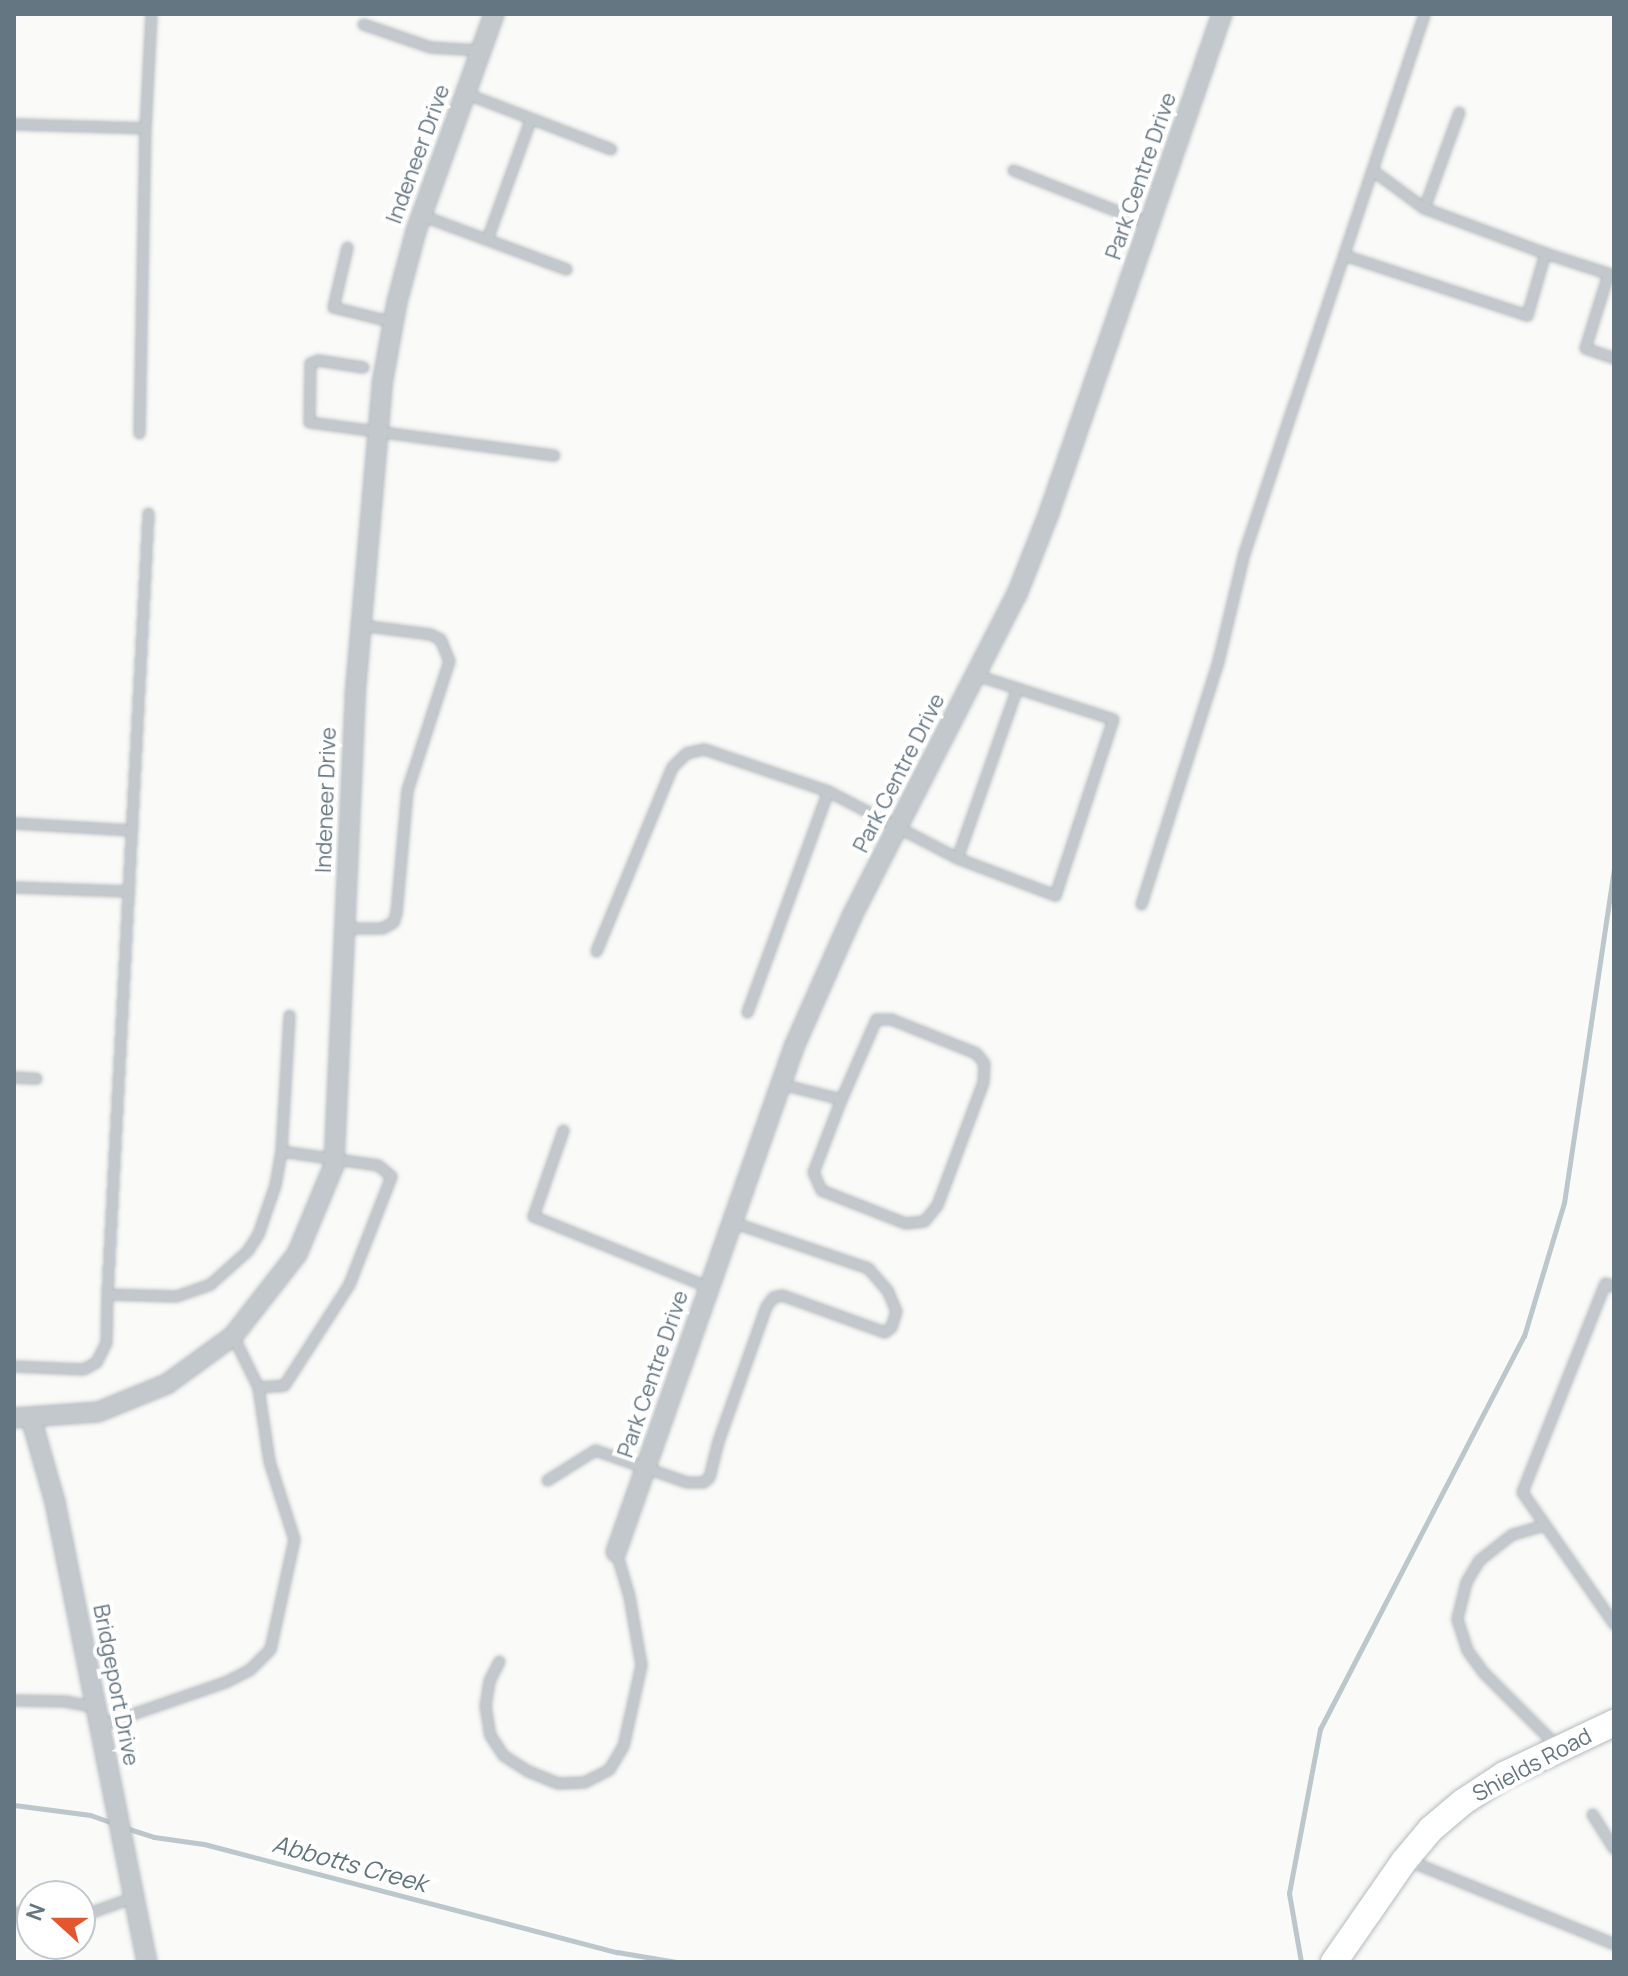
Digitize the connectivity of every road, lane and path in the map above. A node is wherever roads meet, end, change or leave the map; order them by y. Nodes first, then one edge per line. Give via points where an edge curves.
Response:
1 (151, 14) edge
2 (494, 14) edge
3 (1222, 14) edge
4 (1424, 14) edge
5 (363, 24) dead end
6 (481, 50) junction
7 (465, 93) junction
8 (1459, 112) dead end
9 (530, 120) junction
10 (14, 124) edge
11 (145, 128) junction
12 (611, 149) dead end
13 (1013, 170) dead end
14 (1372, 170) junction
15 (1424, 208) junction
16 (421, 215) junction
17 (1150, 224) junction
18 (487, 239) junction
19 (347, 247) dead end
20 (1545, 253) junction
21 (1344, 255) junction
22 (566, 269) dead end
23 (1611, 275) edge
24 (393, 322) junction
25 (1614, 358) edge
26 (363, 367) dead end
27 (378, 432) junction
28 (139, 433) dead end
29 (554, 455) dead end
30 (148, 513) dead end
31 (361, 625) junction
32 (976, 675) junction
33 (1017, 688) junction
34 (828, 791) junction
35 (14, 823) edge
36 (132, 830) junction
37 (898, 830) junction
38 (957, 858) junction
39 (14, 887) edge
40 (129, 891) junction
41 (1141, 904) dead end
42 (345, 928) junction
43 (596, 951) dead end
44 (747, 1012) dead end
45 (289, 1015) dead end
46 (14, 1077) edge
47 (36, 1078) dead end
48 (781, 1084) junction
49 (841, 1099) junction
50 (563, 1130) dead end
51 (281, 1151) junction
52 (335, 1157) junction
53 (732, 1222) junction
54 (1614, 1286) edge
55 (709, 1287) junction
56 (107, 1294) junction
57 (233, 1336) junction
58 (14, 1366) edge
59 (258, 1387) junction
60 (22, 1418) edge
61 (645, 1467) junction
62 (547, 1480) dead end
63 (1544, 1525) junction
64 (616, 1552) joint
65 (1614, 1624) edge
66 (499, 1661) dead end
67 (14, 1700) edge
68 (98, 1716) junction
69 (1614, 1723) edge
70 (1558, 1747) junction
71 (1592, 1814) dead end
72 (1614, 1849) edge
73 (1405, 1860) junction
74 (134, 1897) junction
75 (96, 1910) edge
76 (1614, 1944) edge
77 (147, 1962) edge
78 (1334, 1962) edge

1 - 11 lane
2 - 6 street, Indeneer Drive
3 - 17 street, Park Centre Drive
4 - 14 lane
5 - 6 lane via 430,47
6 - 7 street, Indeneer Drive
7 - 9 lane
7 - 16 street, Indeneer Drive
8 - 15 lane
9 - 12 lane
9 - 18 lane
10 - 11 lane
11 - 28 lane
13 - 17 lane
14 - 15 lane
14 - 21 lane
15 - 20 lane
16 - 18 lane
16 - 24 street, Indeneer Drive
17 - 32 street, Park Centre Drive via 1049,513 1017,594
18 - 22 lane
19 - 24 lane via 333,307
20 - 21 lane via 1527,315
20 - 23 lane
21 - 41 lane via 1244,553 1218,661
23 - 25 lane via 1585,348
24 - 27 street, Indeneer Drive
26 - 27 lane via 310,363 309,422
27 - 29 lane
27 - 31 street, Indeneer Drive
30 - 36 lane
31 - 42 street, Indeneer Drive
31 - 42 lane via 430,634 440,639 449,661 407,790 393,922 382,928
32 - 33 lane
32 - 37 street, Park Centre Drive
33 - 38 lane
33 - 38 lane via 1113,719 1055,895
34 - 37 lane
34 - 43 lane via 704,749 686,753 672,767
34 - 44 lane
35 - 36 lane
36 - 40 lane
37 - 38 lane
37 - 48 street, Park Centre Drive via 852,916
39 - 40 lane
40 - 56 lane
42 - 52 street, Indeneer Drive
45 - 51 lane
46 - 47 lane
48 - 49 lane
48 - 53 street, Park Centre Drive
49 - 49 lane via 813,1172 821,1190 905,1223 924,1221 943,1191 983,1082 984,1063 976,1053 891,1019 876,1019
50 - 55 lane via 533,1216
51 - 52 lane
51 - 56 lane via 258,1234 210,1284 176,1296
52 - 57 street, Indeneer Drive via 297,1254
52 - 59 lane via 378,1165 391,1176 349,1284 284,1385
53 - 55 street, Park Centre Drive
53 - 61 lane via 868,1268 896,1311 891,1327 884,1332 782,1295 773,1297 709,1477 696,1484
54 - 63 lane via 1605,1283 1522,1492
55 - 61 street, Park Centre Drive
56 - 58 lane via 106,1342 96,1362 83,1369
57 - 59 lane
57 - 60 street, Indeneer Drive via 167,1384 98,1412
59 - 68 lane via 269,1461 294,1539 270,1649 249,1670 225,1682
60 - 68 street, Bridgeport Drive via 55,1502
61 - 62 lane via 595,1450
61 - 64 street, Park Centre Drive
63 - 65 lane
63 - 70 lane via 1512,1534 1479,1560 1466,1582 1457,1619 1467,1650 1484,1673
64 - 66 lane via 641,1665 623,1746 609,1769 584,1782 558,1783 503,1755 490,1735 485,1705
67 - 68 lane via 65,1701
68 - 74 street, Bridgeport Drive
69 - 70 street, Shields Road
70 - 73 street, Shields Road via 1463,1802
71 - 72 lane
73 - 76 lane
73 - 78 street, Shields Road
74 - 75 lane
74 - 77 street, Bridgeport Drive

